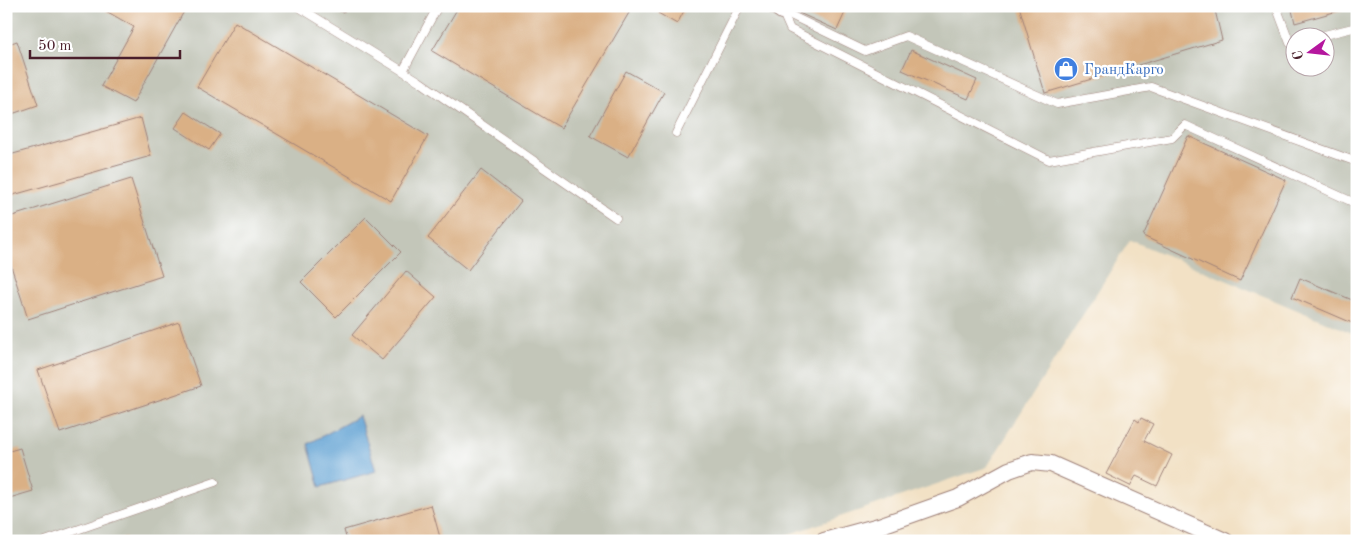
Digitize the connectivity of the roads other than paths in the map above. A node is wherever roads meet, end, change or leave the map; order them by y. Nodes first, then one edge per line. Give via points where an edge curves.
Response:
1 (297, 6) edge
2 (438, 6) edge
3 (740, 6) edge
4 (1276, 6) edge
5 (778, 8) edge
6 (1357, 27) edge
7 (1286, 32) edge
8 (1336, 32) edge
9 (403, 71) junction
10 (676, 134) dead end
11 (1357, 162) edge
12 (1357, 204) edge
13 (616, 218) dead end
14 (215, 482) dead end
15 (44, 541) edge
16 (824, 541) edge
17 (1225, 541) edge

1 - 9 lane
2 - 9 lane
3 - 10 lane
4 - 7 lane
5 - 11 lane via 865,50 906,36 1057,104 1151,87
5 - 12 lane via 790,29 1049,160 1172,138 1185,125
6 - 8 lane
9 - 13 lane
14 - 15 lane
16 - 17 street via 958,498 1008,470 1032,462 1051,464

